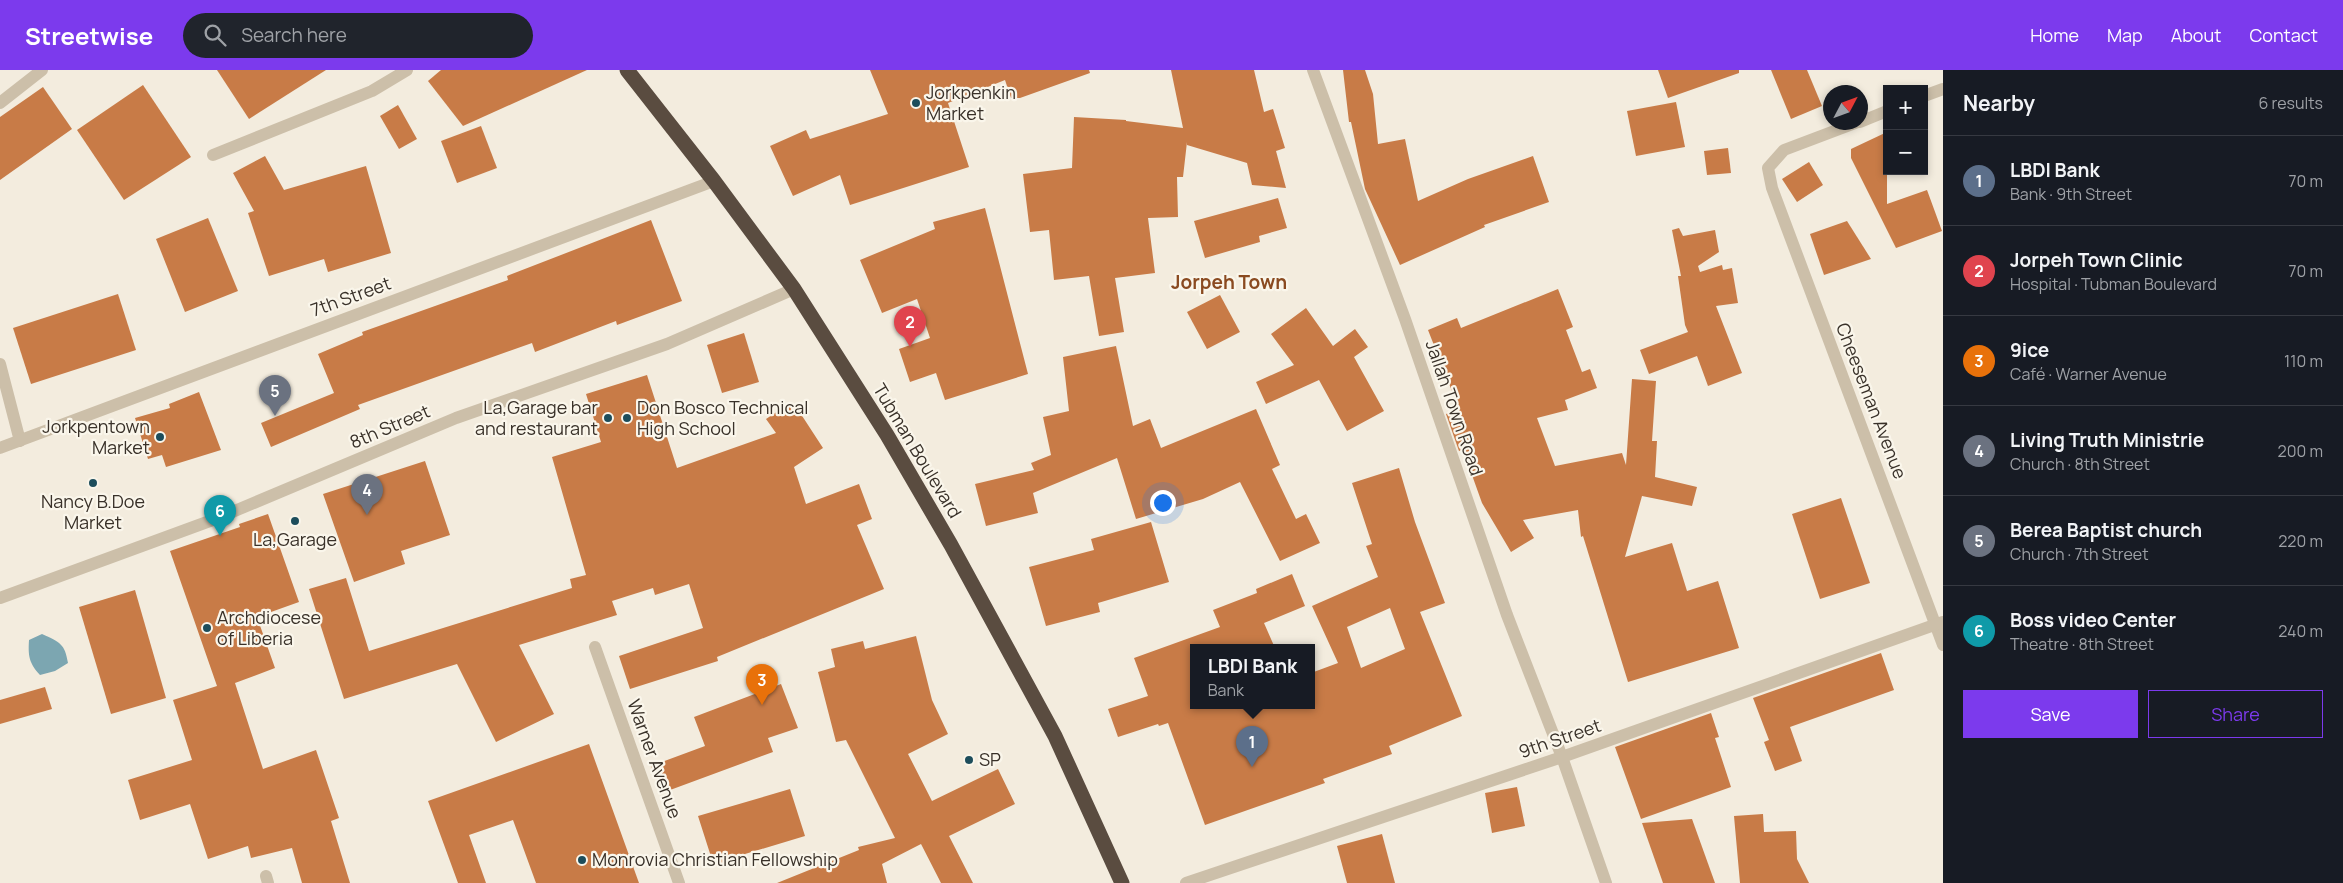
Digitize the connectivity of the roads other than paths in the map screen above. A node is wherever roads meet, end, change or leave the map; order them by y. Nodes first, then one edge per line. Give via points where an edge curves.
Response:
1 (42, 70) edge
2 (407, 70) edge
3 (627, 70) edge
4 (1313, 70) edge
5 (1943, 89) edge
6 (1928, 95) edge
7 (0, 103) edge
8 (1883, 113) edge
9 (1868, 118) edge
10 (1838, 130) edge
11 (213, 155) dead end
12 (714, 181) junction
13 (794, 289) junction
14 (0, 364) edge
15 (20, 441) junction
16 (0, 448) edge
17 (0, 598) edge
18 (1940, 624) edge
19 (1943, 645) edge
20 (596, 647) dead end
21 (1562, 757) junction
22 (679, 883) edge
23 (1122, 883) edge
24 (1186, 883) edge
25 (1606, 883) edge

1 - 7 street
2 - 11 street via 372,91
3 - 12 highway, Tubman Boulevard
4 - 21 street, Jallah Town Road via 1406,319 1507,615
5 - 6 street
8 - 9 street
10 - 18 street, Cheeseman Avenue via 1784,150 1768,168 1772,188
12 - 13 highway, Tubman Boulevard
12 - 15 street, 7th Street
13 - 17 street, 8th Street via 667,344 456,418 218,518
13 - 23 highway, Tubman Boulevard via 887,435 951,545 1055,736
14 - 15 street
15 - 16 street, 7th Street
18 - 19 street, Cheeseman Avenue
18 - 21 street, 9th Street
20 - 22 street, Warner Avenue
21 - 24 street, 9th Street
21 - 25 street, Jallah Town Road

